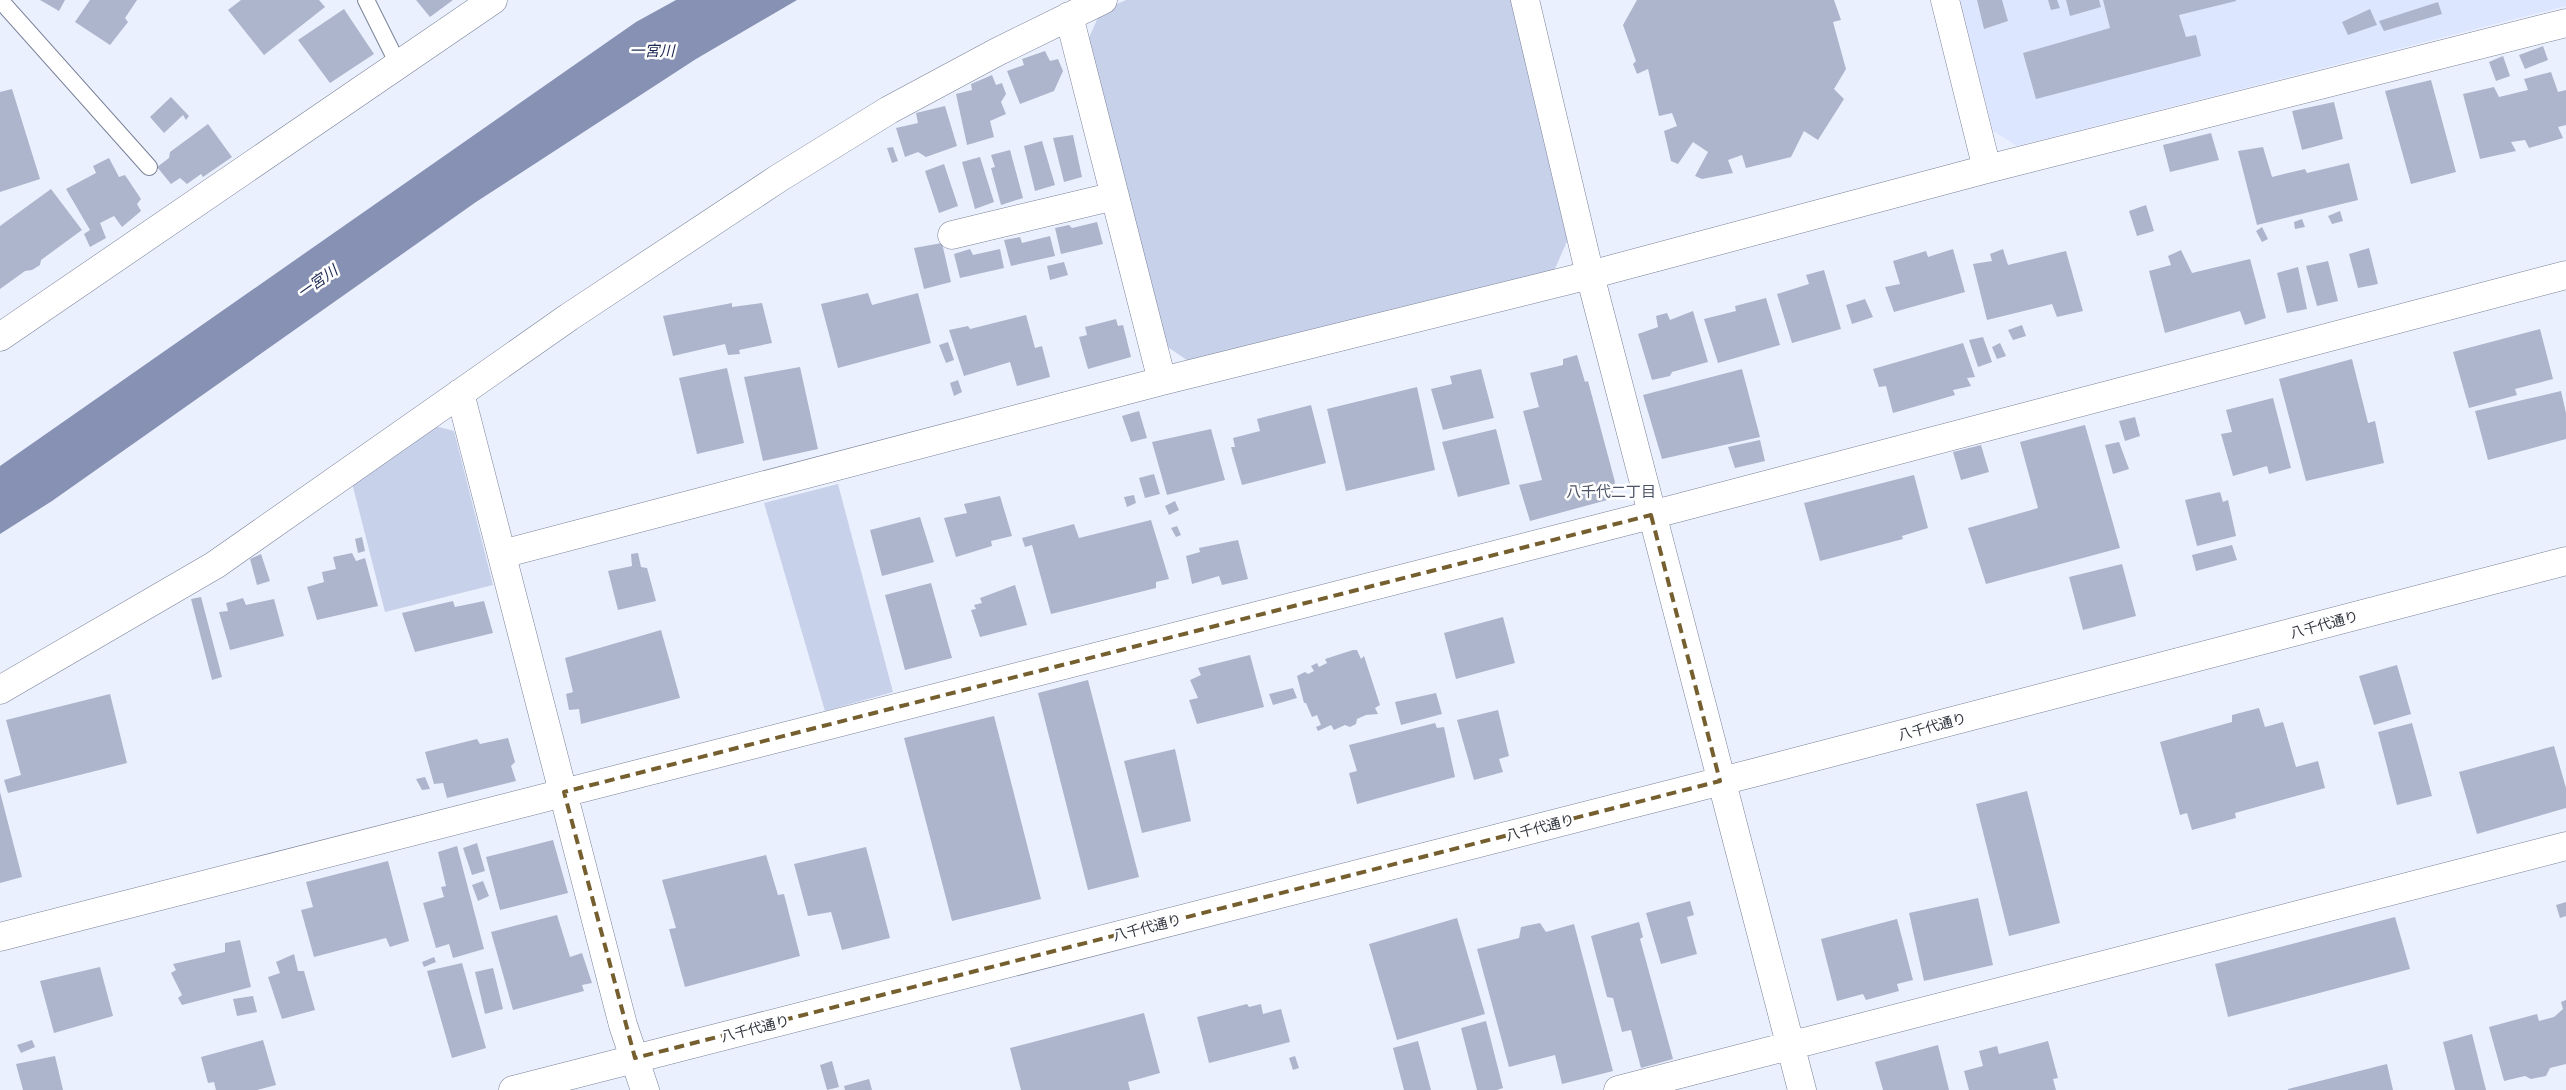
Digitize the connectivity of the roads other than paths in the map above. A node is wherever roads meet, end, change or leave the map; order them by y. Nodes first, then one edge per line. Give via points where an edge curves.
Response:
1 (0, 0) edge
2 (366, 0) edge
3 (493, 0) edge
4 (1103, 0) edge
5 (1525, 0) edge
6 (1945, 0) edge
7 (1068, 16) junction
8 (2566, 23) edge
9 (399, 66) junction
10 (149, 167) dead end
11 (1987, 169) junction
12 (1115, 196) junction
13 (952, 235) dead end
14 (1590, 275) junction
15 (2566, 275) edge
16 (0, 337) edge
17 (1162, 381) junction
18 (460, 393) junction
19 (1651, 515) junction
20 (502, 554) junction
21 (2566, 561) edge
22 (0, 690) edge
23 (1720, 781) junction
24 (564, 792) junction
25 (2566, 846) edge
26 (0, 937) edge
27 (1791, 1045) junction
28 (635, 1058) junction
29 (513, 1090) edge
30 (645, 1090) edge
31 (1618, 1090) edge
32 (1802, 1090) edge

1 - 10 lane
2 - 9 lane
3 - 9 street
4 - 7 street
5 - 14 street
6 - 11 street
7 - 12 street
7 - 18 street via 864,126 663,253
8 - 11 street
9 - 16 street
11 - 14 street
12 - 13 street
12 - 17 street
14 - 17 street
14 - 19 street
15 - 19 street
17 - 20 street
18 - 20 street
18 - 22 street via 215,565
19 - 23 street
19 - 24 street
20 - 24 street
21 - 23 street, 八千代通り
23 - 27 street
23 - 28 street, 八千代通り
24 - 26 street
24 - 28 street via 623,1025
25 - 27 street
27 - 31 street
27 - 32 street
28 - 29 street, 八千代通り
28 - 30 street

